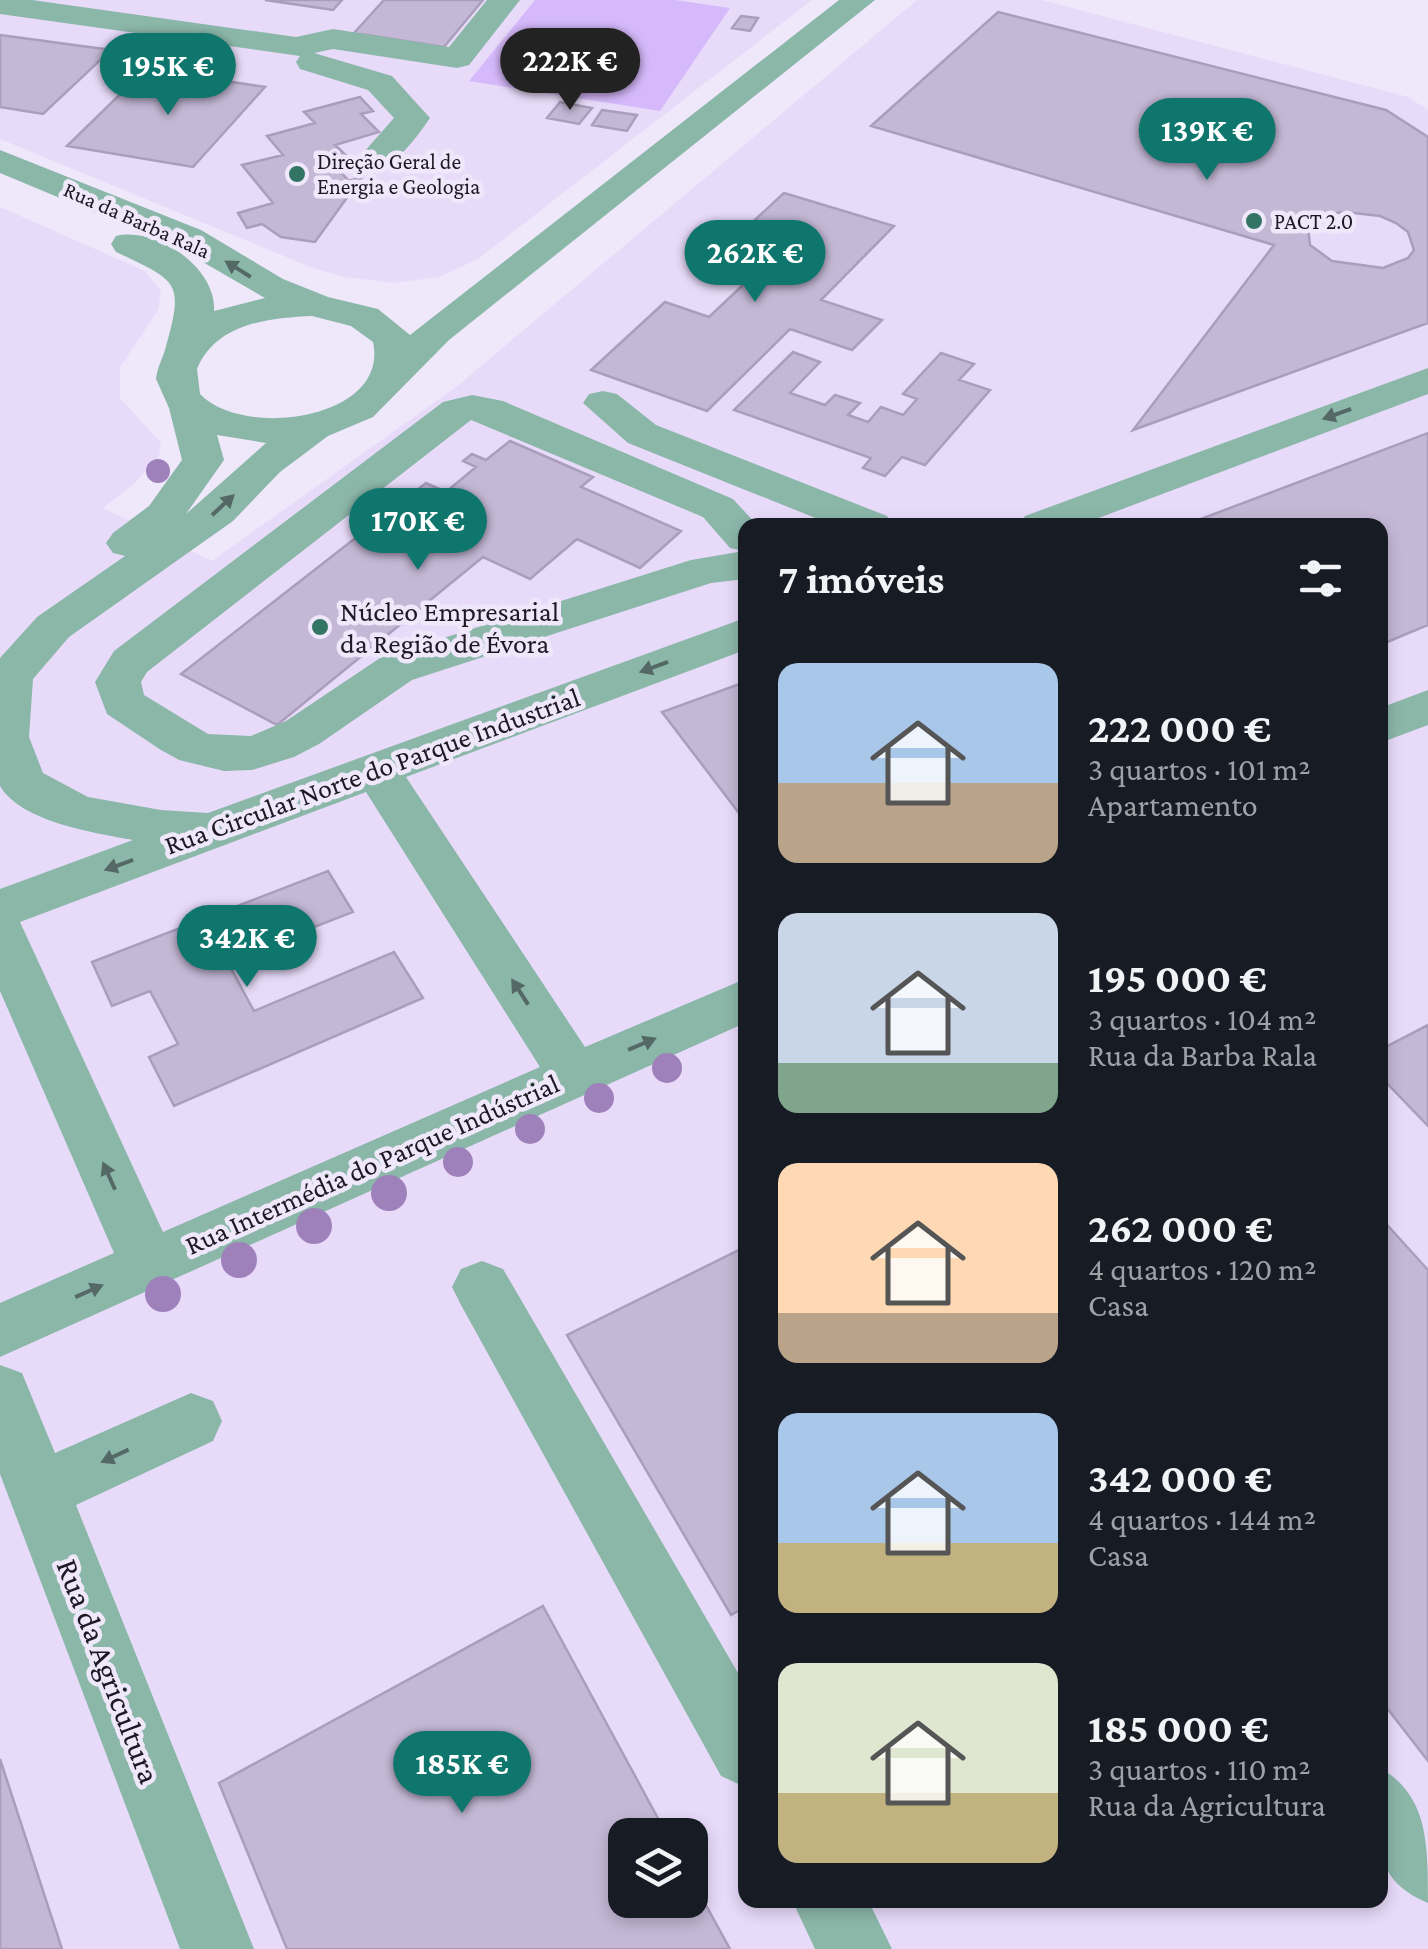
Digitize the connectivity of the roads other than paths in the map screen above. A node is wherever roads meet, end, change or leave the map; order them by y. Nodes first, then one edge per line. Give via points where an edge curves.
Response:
1 (504, 0) edge
2 (859, 0) edge
3 (895, 0) edge
4 (0, 4) edge
5 (296, 48) junction
6 (701, 124) junction
7 (0, 160) edge
8 (372, 162) dead end
9 (0, 188) edge
10 (530, 257) junction
11 (329, 306) junction
12 (184, 350) junction
13 (397, 370) junction
14 (1428, 380) edge
15 (603, 403) dead end
16 (188, 406) junction
17 (313, 428) junction
18 (854, 518) edge
19 (1059, 518) edge
20 (738, 530) edge
21 (738, 566) edge
22 (0, 636) edge
23 (738, 637) edge
24 (376, 770) junction
25 (216, 828) junction
26 (0, 909) edge
27 (0, 932) edge
28 (738, 1003) edge
29 (573, 1074) junction
30 (148, 1265) junction
31 (482, 1286) dead end
32 (0, 1330) edge
33 (0, 1393) edge
34 (191, 1421) dead end
35 (38, 1491) junction
36 (738, 1740) edge
37 (1388, 1814) edge
38 (1428, 1866) edge
39 (833, 1908) edge
40 (217, 1949) edge
41 (856, 1949) edge

1 - 5 street via 457,58 333,39
2 - 6 street
3 - 6 street via 782,93
4 - 5 street
5 - 8 street via 314,65 380,84 414,118
6 - 10 street
11 -> 7 street, Rua da Barba Rala via 270,287 188,238
9 - 12 street, Rua da Barba Rala via 185,274 198,294 198,312
10 - 11 street via 452,291
10 - 13 street
11 - 12 street via 240,314
11 - 13 street via 381,328 396,346
12 - 16 street via 175,372
13 - 17 street via 384,392 358,412
14 -> 19 street
15 - 18 street via 642,434
16 - 17 street via 245,430
16 - 22 street via 203,460 164,515
25 -> 17 street via 160,828 76,812 23,784 5,737 10,676 53,627 218,512 265,462
20 - 21 street via 718,508 472,407 130,662 118,682 123,703 194,747 225,755 260,751 294,740 396,670 706,570
23 -> 24 street, Rua Circular Norte do Parque Industrial
24 - 25 street, Rua Circular Norte do Parque Industrial
29 -> 24 street
25 -> 26 street, Rua Circular Norte do Parque Industrial
30 -> 27 street
29 -> 28 street, Rua Intermédia do Parque Indústrial
29 - 30 street, Rua Intermédia do Parque Indústrial
32 -> 30 street, Rua Intermédia do Parque Indústrial
31 - 36 street
33 - 35 street, Rua da Agricultura
34 -> 35 street
35 - 40 street, Rua da Agricultura
37 - 38 street
39 - 41 street

